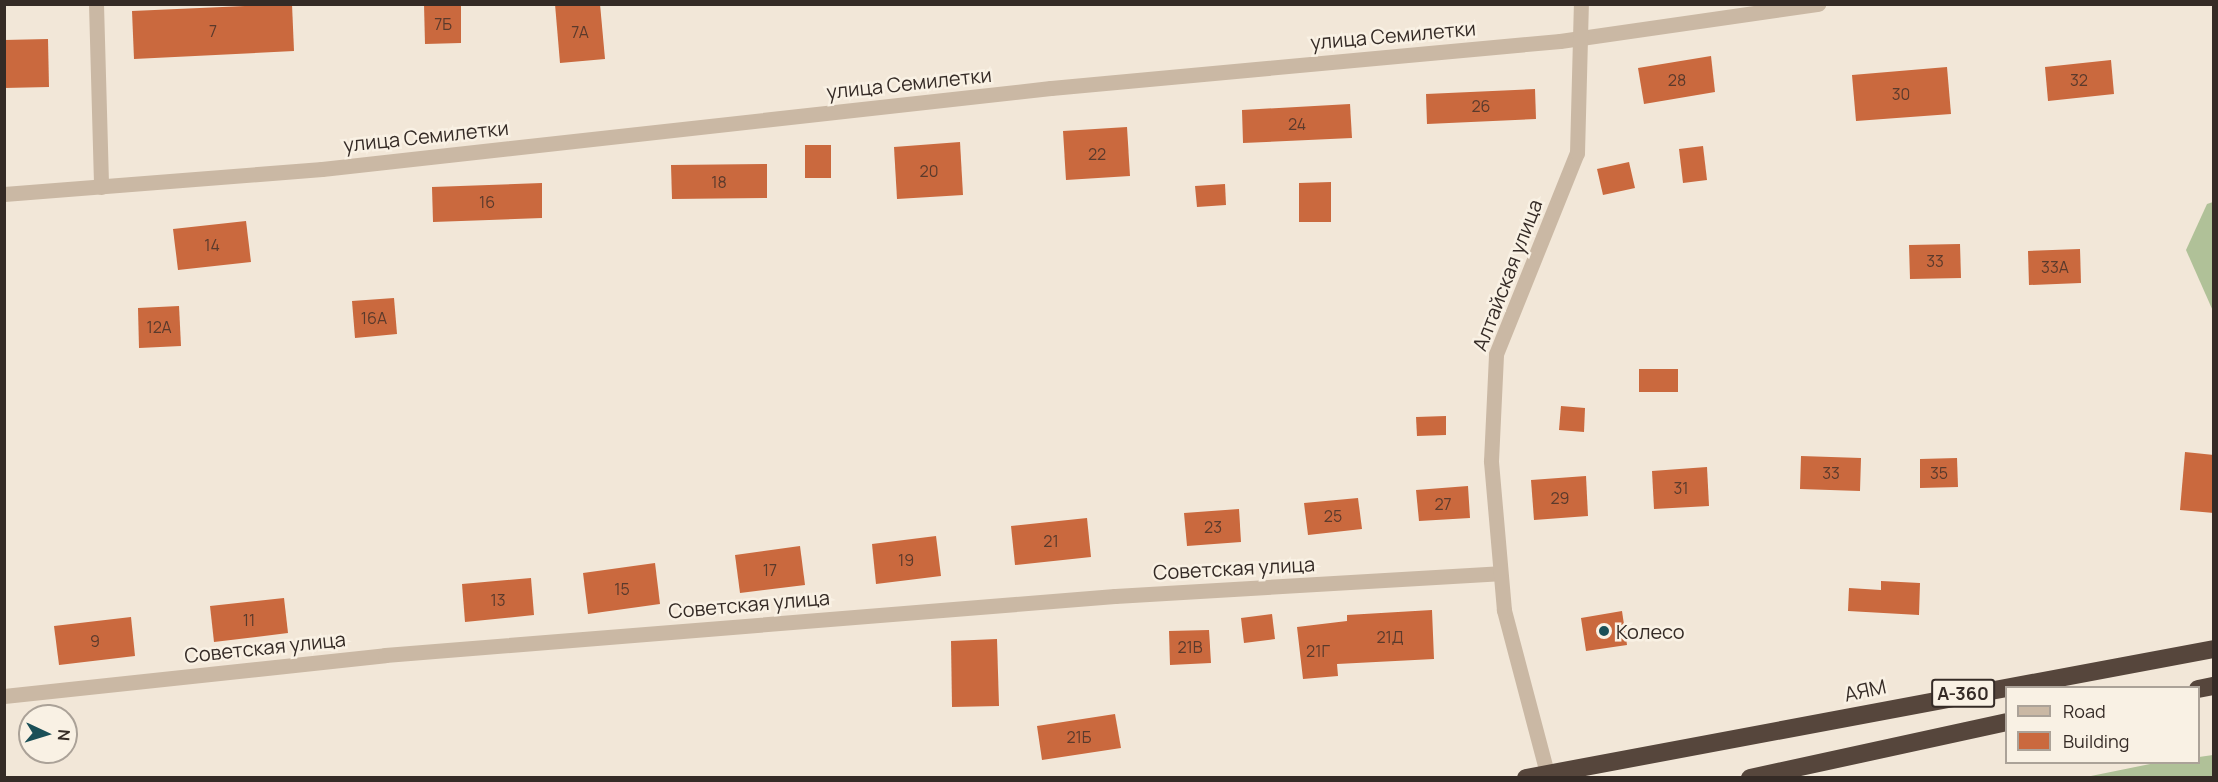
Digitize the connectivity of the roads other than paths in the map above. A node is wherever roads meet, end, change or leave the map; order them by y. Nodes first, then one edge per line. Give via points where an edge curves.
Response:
1 (96, 4) edge
2 (1581, 4) edge
3 (1818, 4) edge
4 (1580, 39) junction
5 (101, 187) junction
6 (4, 194) edge
7 (1499, 573) junction
8 (2214, 649) edge
9 (2015, 686) edge
10 (2005, 688) edge
11 (4, 696) edge
12 (2005, 722) edge
13 (1547, 773) junction
14 (1526, 777) edge
15 (1749, 777) edge

1 - 5 street
2 - 4 street, Алтайская улица
3 - 4 street, улица Семилетки
4 - 5 street, улица Семилетки via 1040,90 322,169
4 - 7 street, Алтайская улица via 1577,153 1496,354 1491,461
5 - 6 street, улица Семилетки
7 - 11 street, Советская улица via 1115,596 408,653
7 - 13 street, Алтайская улица via 1504,610
8 - 9 highway, АЯМ / А-360
10 - 13 highway, АЯМ / А-360
12 - 15 highway, А-360
13 - 14 highway, АЯМ / А-360

